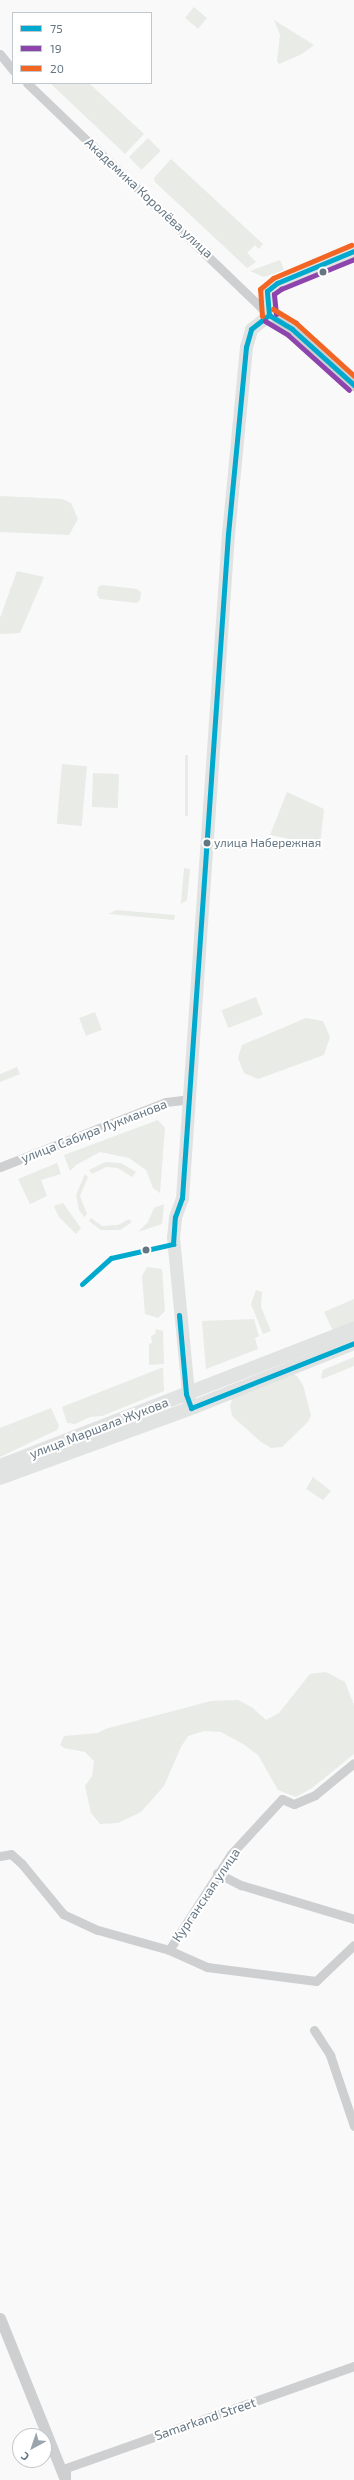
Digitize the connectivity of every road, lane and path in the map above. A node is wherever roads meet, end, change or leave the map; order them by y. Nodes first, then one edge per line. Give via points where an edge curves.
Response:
1 (0, 54) edge
2 (12, 69) edge
3 (28, 84) edge
4 (354, 251) edge
5 (269, 315) junction
6 (354, 385) edge
7 (189, 1099) junction
8 (0, 1167) edge
9 (354, 1329) edge
10 (354, 1343) edge
11 (186, 1394) junction
12 (190, 1408) junction
13 (0, 1466) edge
14 (0, 1478) edge
15 (354, 1763) edge
16 (0, 1856) edge
17 (218, 1873) junction
18 (354, 1919) edge
19 (354, 1945) edge
20 (170, 1950) junction
21 (314, 2030) dead end
22 (354, 2126) edge
23 (0, 2318) edge
24 (354, 2366) edge
25 (65, 2480) edge

1 - 2 street
3 - 5 street, Академика Королёва улица
4 - 5 main road via 277,284 267,291
5 - 6 street via 292,329
5 - 7 main road via 251,329 245,355 228,534
7 - 8 street, улица Сабира Лукманова via 166,1102
7 - 11 main road via 182,1198 175,1217 173,1244
9 - 11 main road, улица Маршала Жукова
10 - 12 main road, улица Маршала Жукова
11 - 12 main road
11 - 13 main road, улица Маршала Жукова
12 - 14 main road, улица Маршала Жукова
15 - 17 street, Курганская улица via 315,1795 294,1804 282,1799 231,1854
16 - 20 street via 11,1854 22,1864 63,1914 98,1930
17 - 18 street via 241,1885
17 - 20 street, Курганская улица
19 - 20 street via 316,1981 207,1967
21 - 22 street via 330,2055
23 - 25 street
24 - 25 street, Samarkand Street via 66,2468

